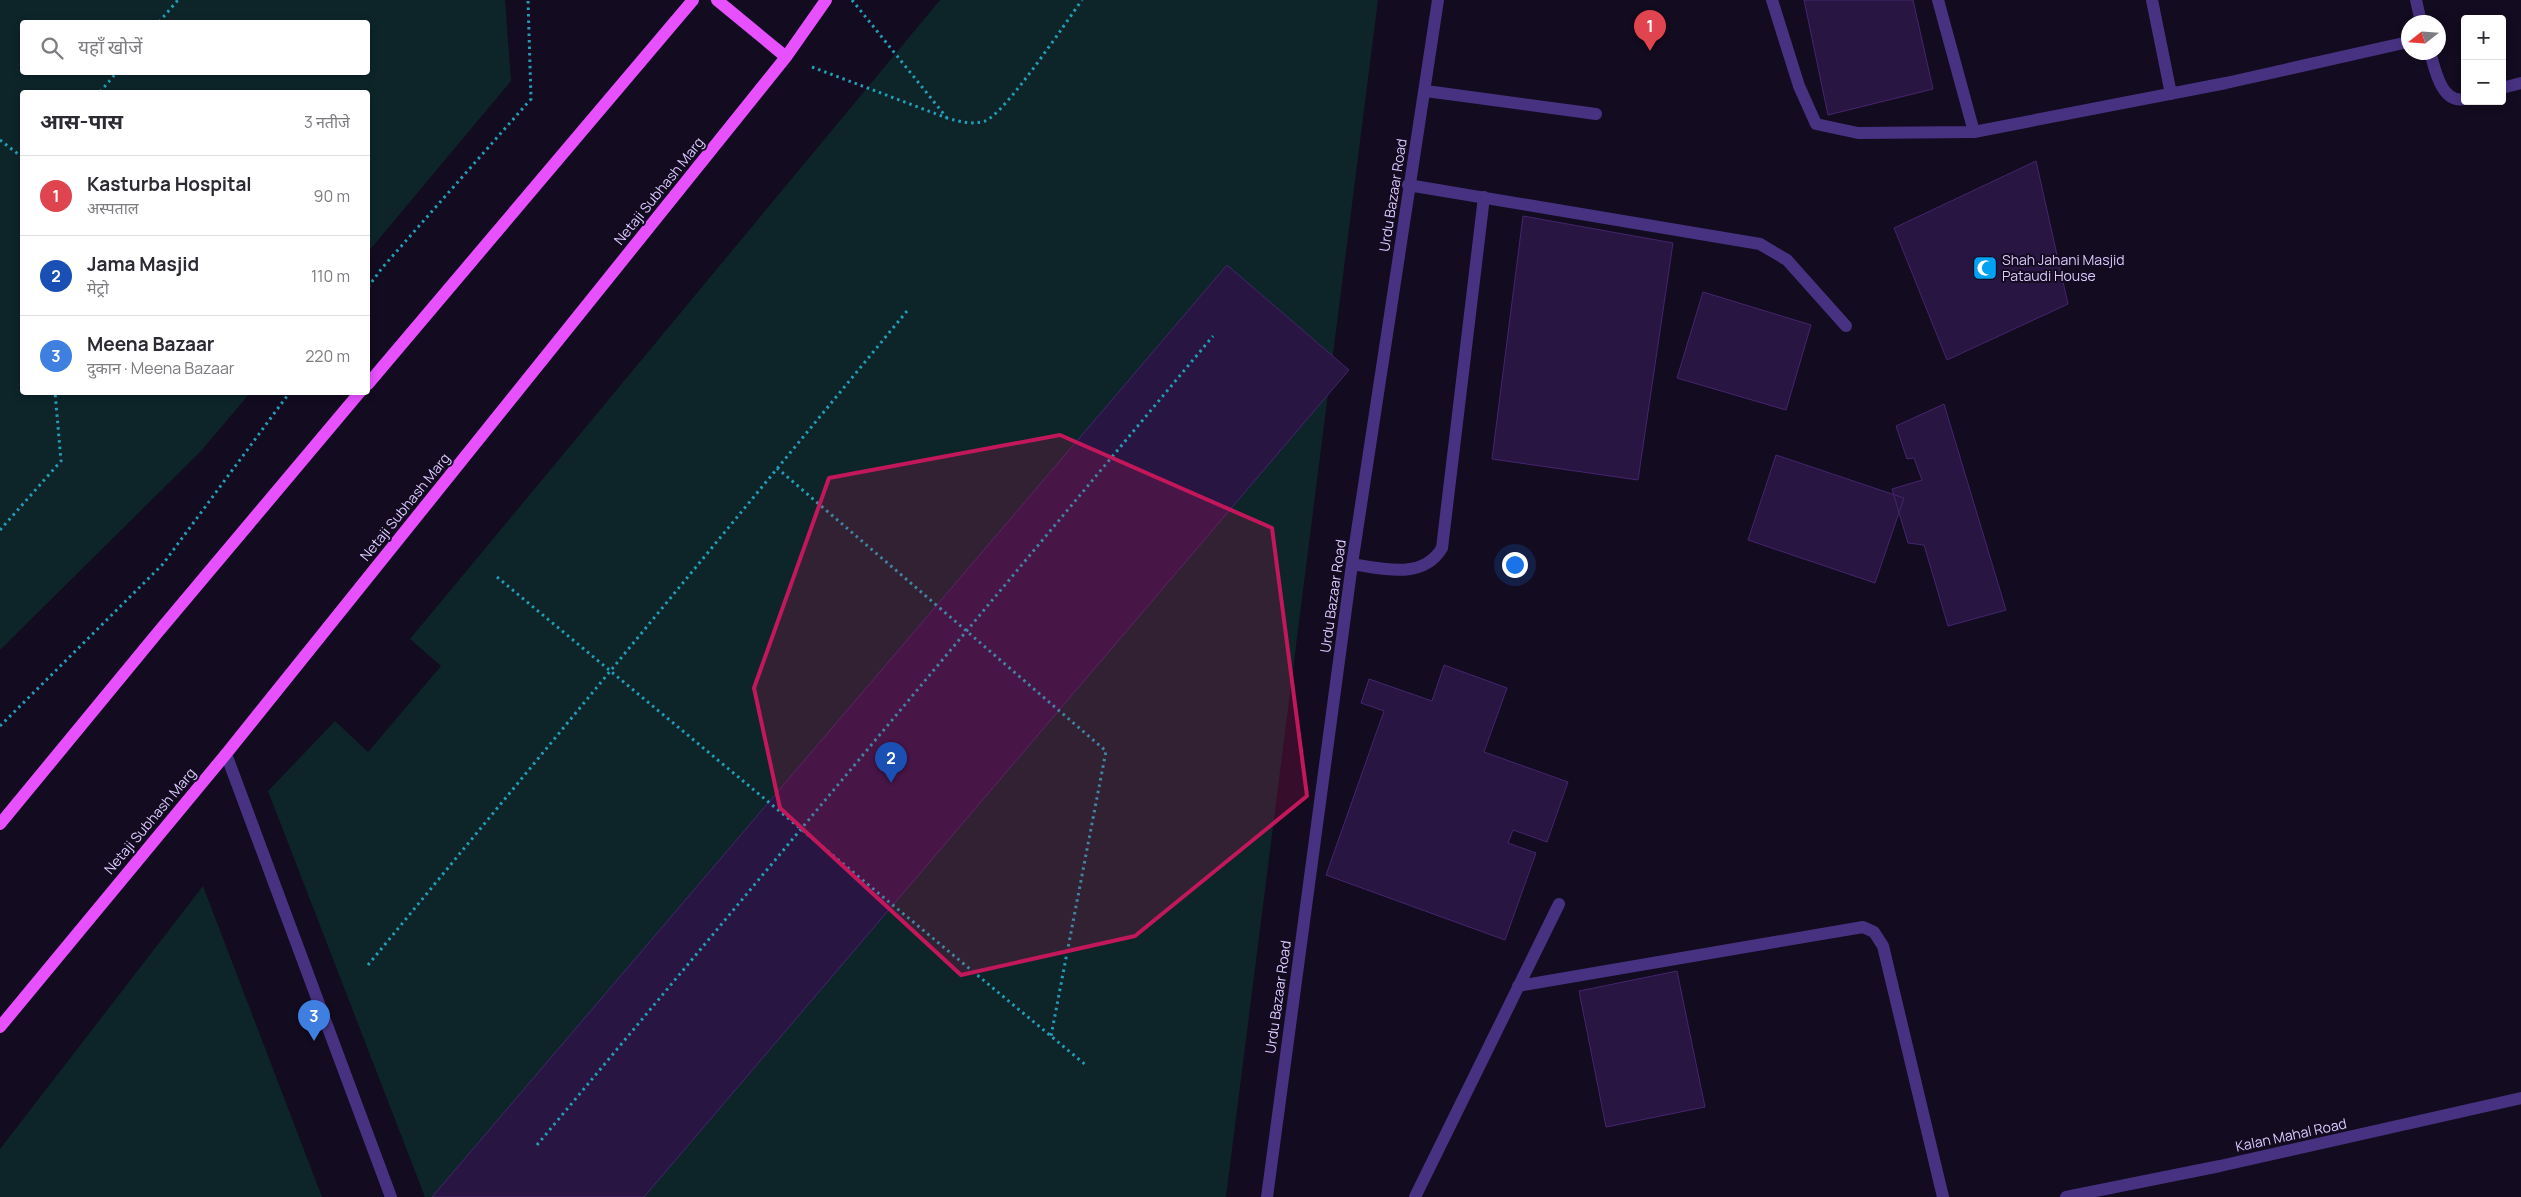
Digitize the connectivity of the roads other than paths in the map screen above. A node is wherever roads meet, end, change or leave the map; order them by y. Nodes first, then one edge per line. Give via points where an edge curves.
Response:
1 (693, 0) edge
2 (717, 0) edge
3 (826, 0) edge
4 (1438, 0) edge
5 (1772, 0) edge
6 (1938, 0) edge
7 (2152, 0) edge
8 (2416, 0) edge
9 (2419, 15) edge
10 (2401, 44) edge
11 (786, 57) junction
12 (2433, 60) edge
13 (2521, 83) edge
14 (2506, 87) edge
15 (1426, 91) junction
16 (2171, 94) junction
17 (2461, 98) edge
18 (1596, 114) dead end
19 (1974, 132) junction
20 (1408, 185) junction
21 (1484, 198) junction
22 (1846, 326) dead end
23 (370, 382) edge
24 (357, 395) edge
25 (1352, 564) junction
26 (226, 754) junction
27 (0, 824) edge
28 (1559, 904) dead end
29 (1518, 986) junction
30 (0, 1027) edge
31 (2521, 1098) edge
32 (391, 1197) edge
33 (1267, 1197) edge
34 (1416, 1197) edge
35 (1943, 1197) edge
36 (2066, 1197) edge

1 - 23 main road
2 - 11 main road
3 - 11 main road, Netaji Subhash Marg
4 - 15 street, Urdu Bazaar Road
5 - 19 street via 1799,86 1816,124 1858,133
6 - 19 street
7 - 16 street
8 - 9 street
10 - 16 street
11 - 26 main road, Netaji Subhash Marg
12 - 17 street via 2441,87 2450,96
13 - 14 street
15 - 18 street
15 - 20 street, Urdu Bazaar Road
16 - 19 street
20 - 21 street
20 - 25 street, Urdu Bazaar Road
21 - 22 street via 1760,244 1787,260
21 - 25 street via 1442,548 1436,559 1419,568 1394,571
24 - 27 main road
25 - 33 street, Urdu Bazaar Road
26 - 30 main road, Netaji Subhash Marg
26 - 32 street
28 - 29 street
29 - 34 street
29 - 35 street via 1863,927 1874,932 1883,946
31 - 36 street, Kalan Mahal Road

